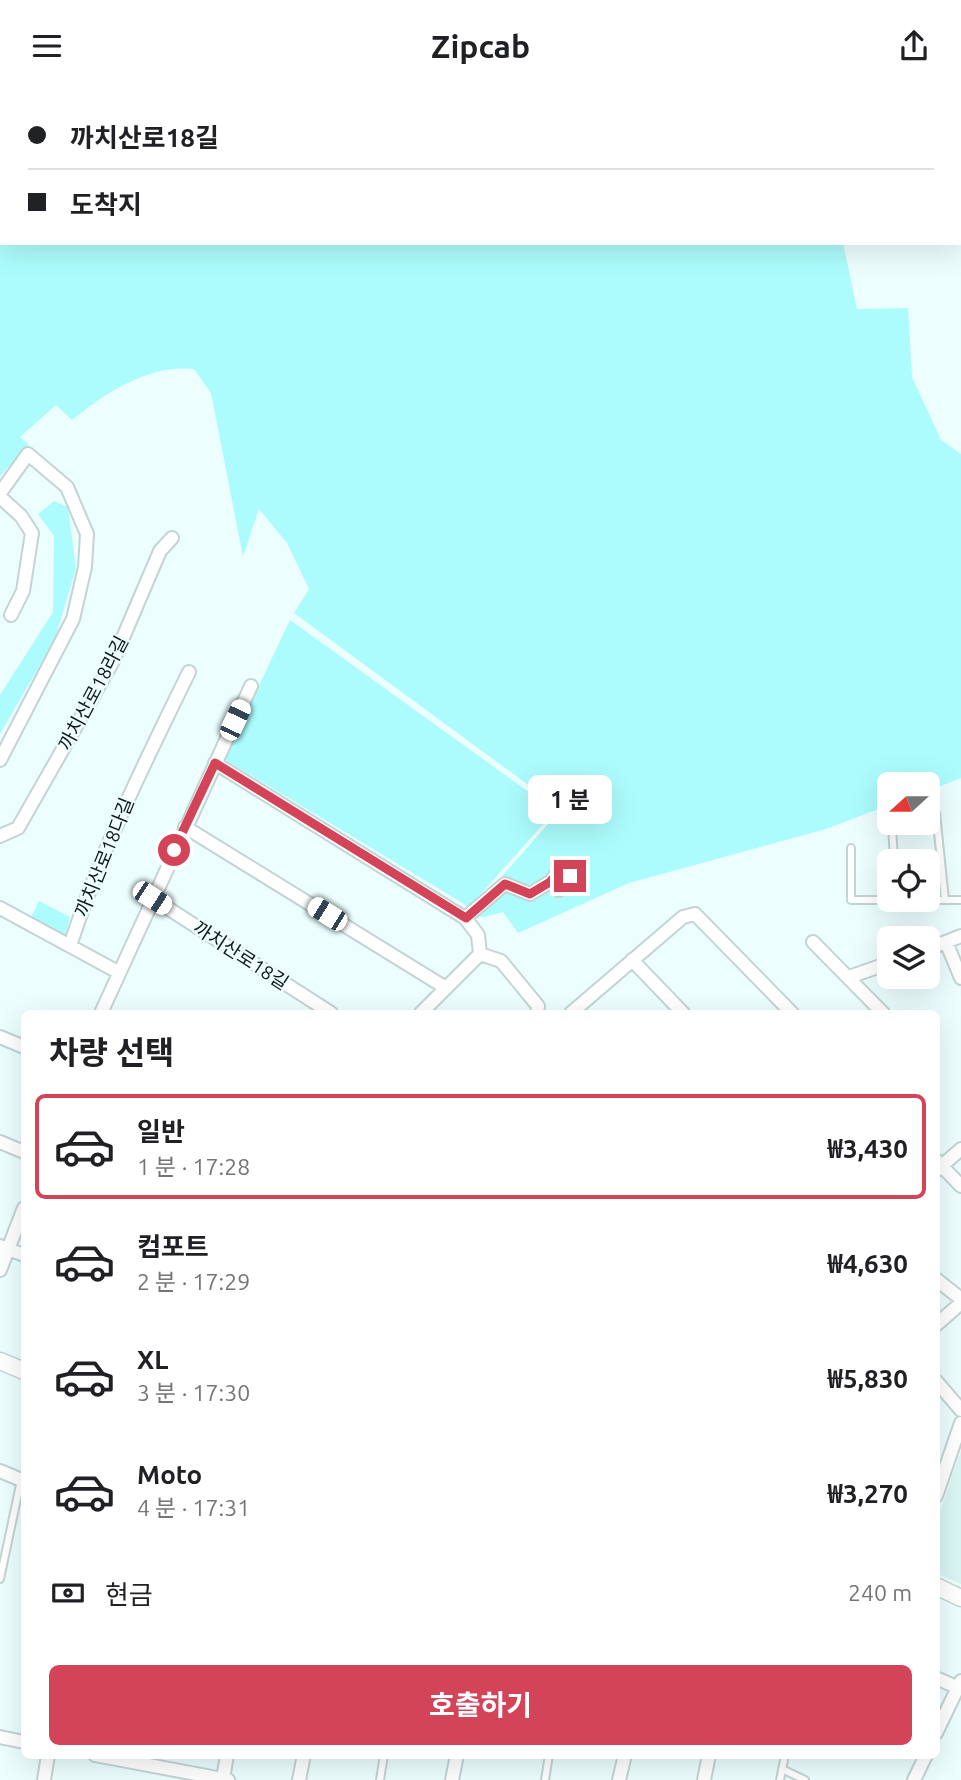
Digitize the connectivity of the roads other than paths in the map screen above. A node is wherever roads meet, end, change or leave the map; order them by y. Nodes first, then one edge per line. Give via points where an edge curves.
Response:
1 (0, 495) edge
2 (172, 538) dead end
3 (11, 615) dead end
4 (189, 672) dead end
5 (251, 686) dead end
6 (0, 760) edge
7 (215, 763) junction
8 (186, 827) junction
9 (938, 835) edge
10 (0, 836) edge
11 (851, 848) dead end
12 (550, 882) dead end
13 (152, 898) junction
14 (877, 900) edge
15 (940, 900) edge
16 (944, 900) junction
17 (961, 900) edge
18 (0, 908) edge
19 (466, 918) junction
20 (961, 936) edge
21 (813, 942) dead end
22 (946, 942) junction
23 (940, 944) edge
24 (70, 946) junction
25 (480, 954) junction
26 (632, 960) junction
27 (877, 967) edge
28 (118, 972) junction
29 (849, 977) junction
30 (961, 978) edge
31 (446, 988) junction
32 (102, 1010) edge
33 (326, 1010) edge
34 (424, 1010) edge
35 (537, 1010) edge
36 (574, 1010) edge
37 (680, 1010) edge
38 (789, 1010) edge
39 (880, 1010) edge
40 (0, 1037) edge
41 (21, 1046) edge
42 (0, 1142) edge
43 (961, 1149) edge
44 (21, 1151) edge
45 (940, 1164) edge
46 (940, 1167) edge
47 (961, 1186) edge
48 (21, 1214) edge
49 (4, 1247) edge
50 (21, 1254) edge
51 (0, 1270) edge
52 (940, 1283) edge
53 (961, 1301) edge
54 (940, 1321) edge
55 (0, 1361) edge
56 (21, 1370) edge
57 (940, 1386) edge
58 (961, 1410) edge
59 (961, 1423) edge
60 (0, 1471) edge
61 (21, 1479) edge
62 (940, 1484) edge
63 (21, 1489) edge
64 (0, 1579) edge
65 (940, 1588) edge
66 (961, 1598) edge
67 (940, 1679) edge
68 (960, 1686) edge
69 (940, 1725) edge
70 (0, 1737) edge
71 (21, 1741) edge
72 (47, 1759) edge
73 (135, 1759) edge
74 (227, 1759) edge
75 (303, 1759) edge
76 (383, 1759) edge
77 (456, 1759) edge
78 (548, 1759) edge
79 (624, 1759) edge
80 (708, 1759) edge
81 (784, 1759) edge
82 (924, 1759) edge
83 (782, 1769) junction
84 (225, 1779) edge
85 (44, 1780) edge
86 (299, 1780) edge
87 (380, 1780) edge
88 (452, 1780) edge
89 (545, 1780) edge
90 (619, 1780) edge
91 (704, 1780) edge
92 (780, 1780) edge
93 (805, 1780) edge
94 (914, 1780) edge

1 - 3 street via 32,533 23,591
1 - 6 street via 28,454 67,487 87,534 73,619
2 - 10 street, 까치산로18라길 via 160,551 113,661 18,828
4 - 24 street, 까치산로18다길 via 139,770 92,879
5 - 7 street
7 - 8 street
7 - 19 street
8 - 13 street
8 - 31 street
9 - 16 lane
11 - 14 lane via 851,900
12 - 19 street via 530,894 505,884
13 - 28 street
13 - 33 street, 까치산로18길
15 - 16 lane
16 - 17 lane
18 - 24 street
19 - 25 street via 478,935
20 - 22 street
21 - 29 street
22 - 23 street
22 - 30 street
24 - 28 street
25 - 31 street
25 - 35 street via 501,961
26 - 36 street
26 - 37 street
26 - 38 street via 682,917 695,913
27 - 29 street
28 - 32 street
29 - 39 street
31 - 34 street
40 - 41 street
42 - 44 street
43 - 45 street
46 - 47 street
48 - 49 street
49 - 50 street
49 - 51 street
52 - 53 street
53 - 54 street
55 - 56 street
57 - 58 street
59 - 62 street
60 - 61 street
63 - 64 lane
65 - 66 street
67 - 68 street
68 - 69 street
70 - 71 street
72 - 85 street
73 - 84 street
74 - 84 street
75 - 86 street
76 - 87 lane
77 - 88 street
78 - 89 lane
79 - 90 street
80 - 91 street
81 - 83 lane
82 - 94 street
83 - 92 lane
83 - 93 lane

